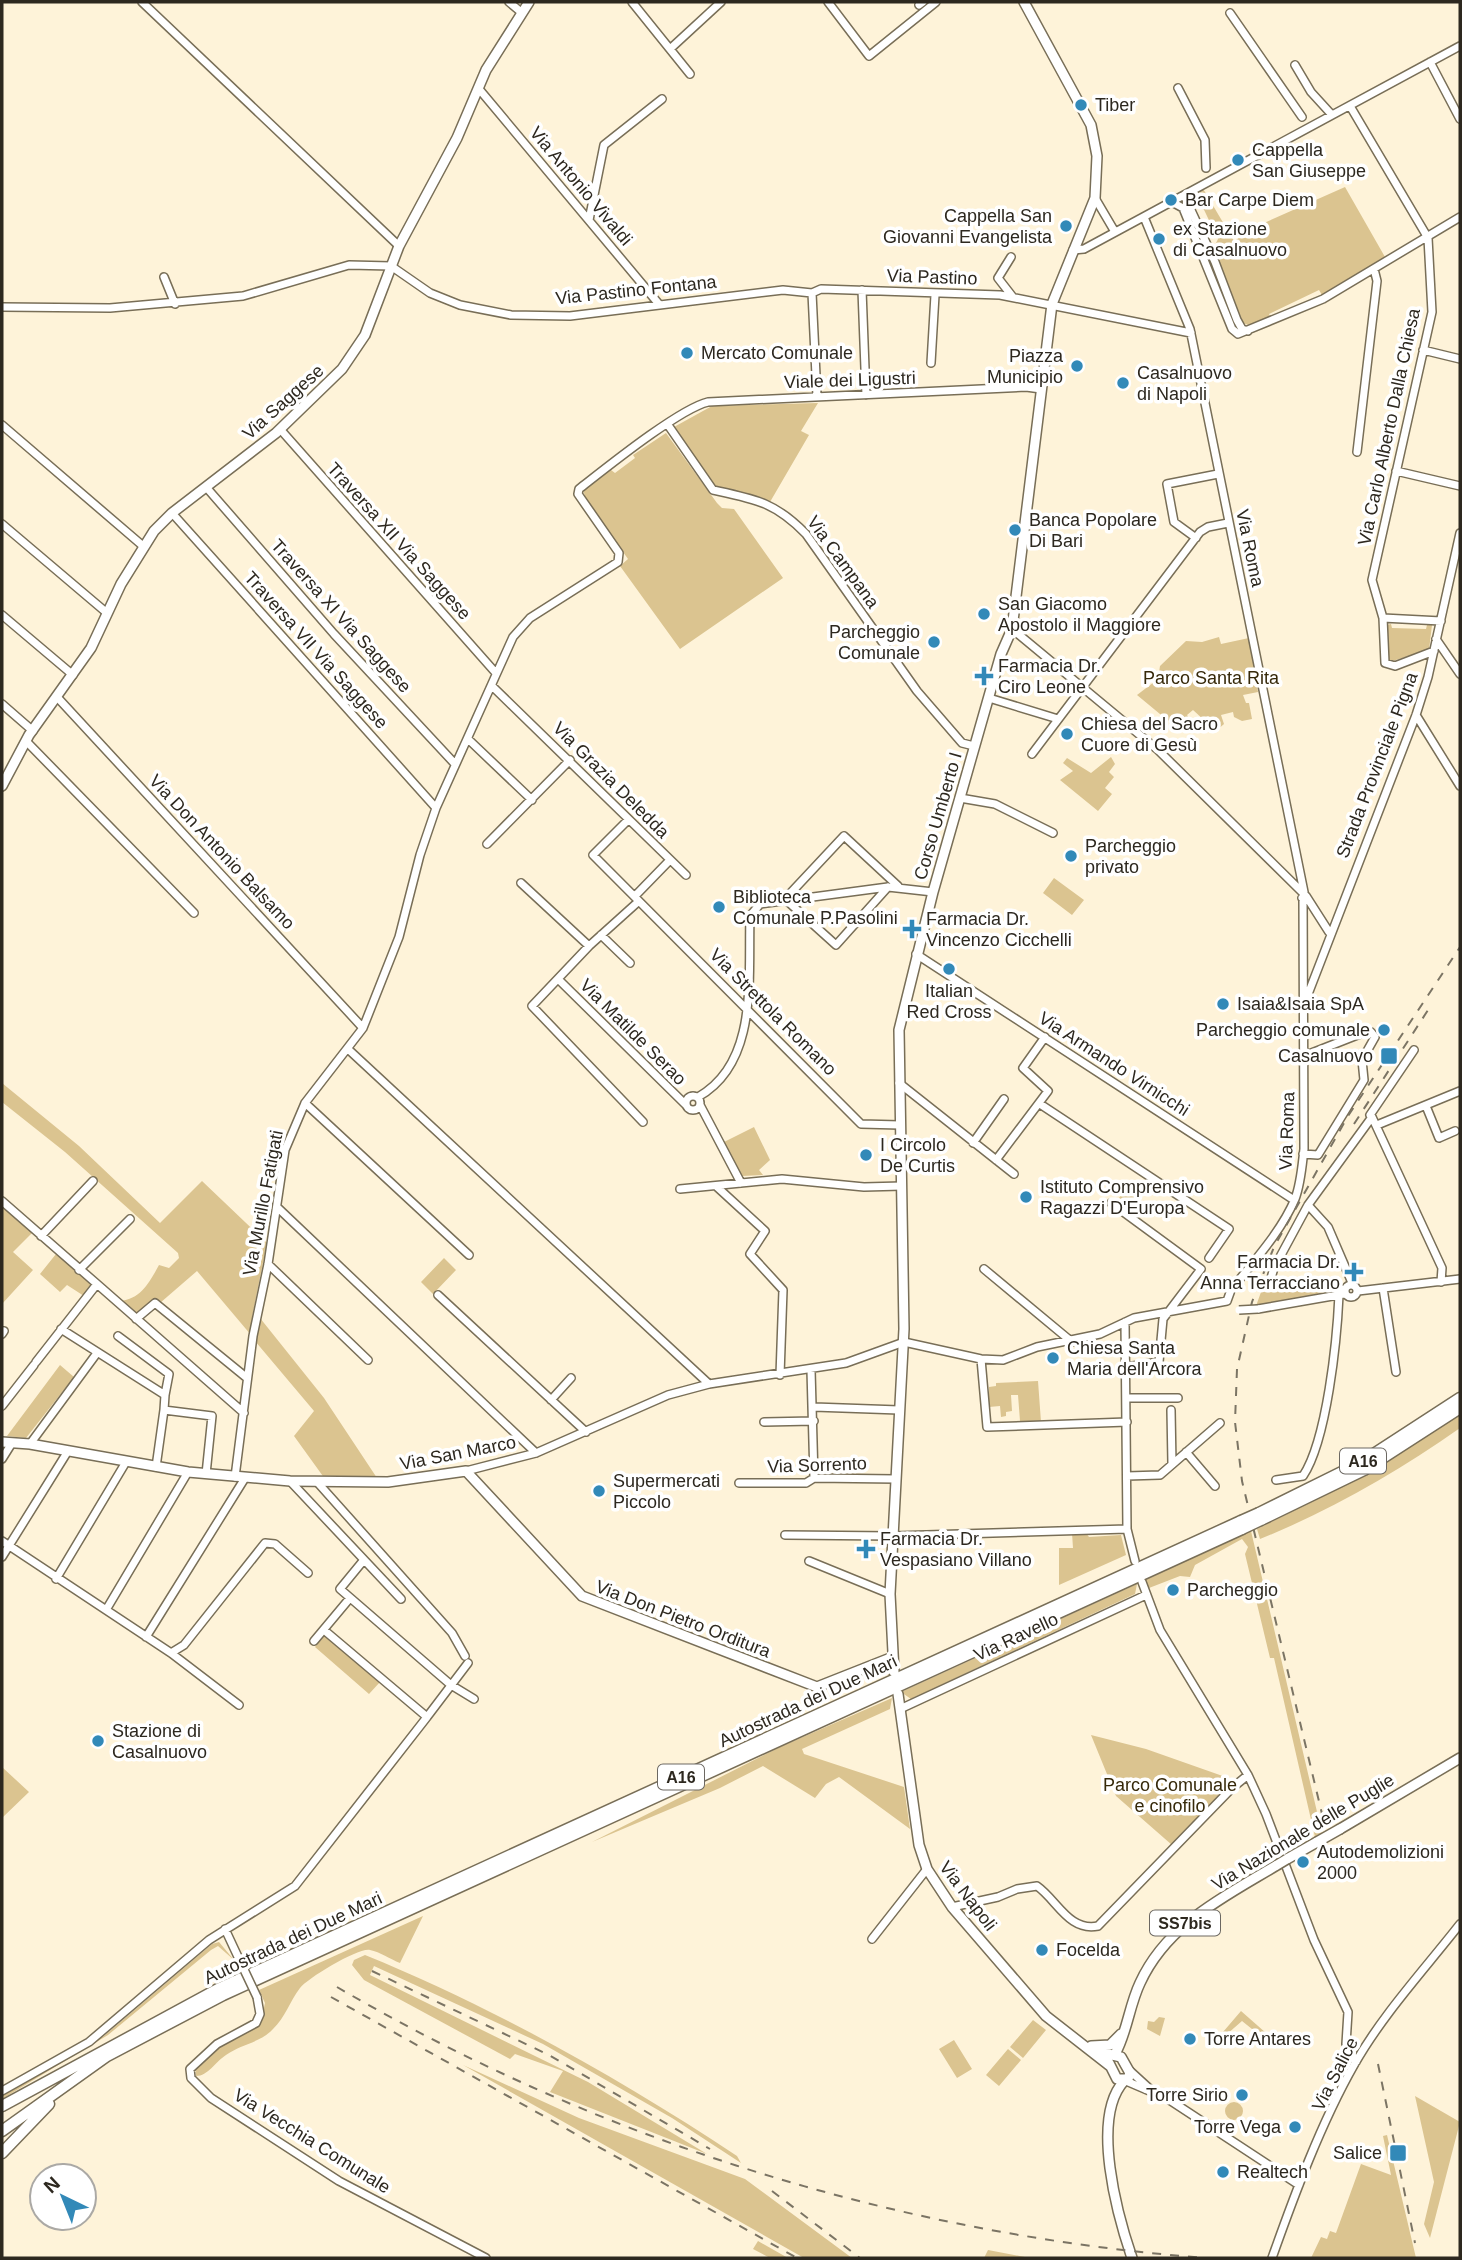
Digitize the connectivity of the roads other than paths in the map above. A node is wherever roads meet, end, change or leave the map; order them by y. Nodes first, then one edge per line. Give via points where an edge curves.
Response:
1 (142, 2) edge
2 (509, 2) edge
3 (529, 2) edge
4 (632, 2) edge
5 (721, 2) edge
6 (828, 2) edge
7 (936, 2) edge
8 (1024, 2) edge
9 (521, 12) junction
10 (1230, 13) dead end
11 (1460, 46) edge
12 (670, 49) junction
13 (1430, 62) junction
14 (1295, 65) dead end
15 (690, 74) dead end
16 (1178, 88) dead end
17 (479, 89) junction
18 (662, 99) dead end
19 (1350, 106) junction
20 (1332, 115) junction
21 (1302, 117) dead end
22 (1460, 119) edge
23 (1206, 169) dead end
24 (1184, 195) junction
25 (1095, 198) junction
26 (1172, 202) junction
27 (1144, 217) junction
28 (1460, 217) edge
29 (589, 220) junction
30 (1115, 232) junction
31 (1428, 238) junction
32 (399, 246) junction
33 (1073, 250) junction
34 (1011, 257) dead end
35 (391, 266) junction
36 (1374, 269) junction
37 (164, 277) dead end
38 (862, 290) junction
39 (812, 293) junction
40 (935, 295) junction
41 (1012, 296) junction
42 (658, 303) junction
43 (175, 304) junction
44 (1052, 304) junction
45 (2, 307) edge
46 (1248, 331) junction
47 (1191, 333) junction
48 (1423, 351) junction
49 (1460, 359) edge
50 (931, 363) dead end
51 (1041, 390) junction
52 (866, 395) junction
53 (817, 396) junction
54 (2, 425) edge
55 (668, 425) junction
56 (280, 429) junction
57 (1357, 452) dead end
58 (1396, 471) junction
59 (1218, 474) junction
60 (1460, 486) edge
61 (206, 487) junction
62 (173, 513) junction
63 (1228, 523) junction
64 (2, 524) edge
65 (1460, 533) edge
66 (1195, 538) junction
67 (143, 546) junction
68 (107, 613) junction
69 (2, 615) edge
70 (1383, 618) junction
71 (1441, 621) junction
72 (1012, 629) junction
73 (1436, 639) junction
74 (1434, 651) junction
75 (495, 672) junction
76 (1460, 674) edge
77 (73, 675) junction
78 (493, 687) junction
79 (1082, 687) junction
80 (57, 697) junction
81 (989, 698) junction
82 (2, 705) edge
83 (1416, 715) junction
84 (1058, 719) junction
85 (33, 731) junction
86 (468, 739) junction
87 (26, 741) junction
88 (974, 746) junction
89 (1032, 754) dead end
90 (570, 760) junction
91 (455, 764) junction
92 (2, 786) edge
93 (1460, 786) edge
94 (960, 798) junction
95 (532, 800) junction
96 (436, 808) junction
97 (628, 820) junction
98 (1053, 833) dead end
99 (487, 844) dead end
100 (670, 860) junction
101 (686, 875) dead end
102 (521, 883) dead end
103 (898, 886) junction
104 (888, 887) junction
105 (933, 892) junction
106 (1303, 895) junction
107 (637, 899) junction
108 (785, 899) junction
109 (1339, 908) junction
110 (194, 913) dead end
111 (1321, 916) junction
112 (1330, 932) junction
113 (601, 935) junction
114 (589, 946) junction
115 (916, 954) junction
116 (630, 963) dead end
117 (1303, 966) junction
118 (1317, 967) junction
119 (558, 979) junction
120 (1305, 1002) junction
121 (746, 1006) junction
122 (363, 1028) junction
123 (1045, 1037) junction
124 (349, 1050) junction
125 (1414, 1050) dead end
126 (1304, 1056) junction
127 (899, 1083) junction
128 (1460, 1091) edge
129 (698, 1097) junction
130 (1004, 1099) dead end
131 (305, 1103) junction
132 (1040, 1104) junction
133 (686, 1105) junction
134 (700, 1105) junction
135 (1426, 1106) junction
136 (1372, 1117) junction
137 (643, 1122) dead end
138 (900, 1125) junction
139 (1377, 1125) junction
140 (1455, 1131) dead end
141 (973, 1143) junction
142 (1303, 1154) junction
143 (996, 1160) junction
144 (1014, 1174) dead end
145 (93, 1181) dead end
146 (741, 1183) junction
147 (716, 1186) junction
148 (902, 1186) junction
149 (680, 1189) dead end
150 (1294, 1200) junction
151 (2, 1201) edge
152 (1111, 1203) dead end
153 (1308, 1205) junction
154 (278, 1208) junction
155 (130, 1219) dead end
156 (41, 1236) junction
157 (469, 1255) dead end
158 (1209, 1258) dead end
159 (268, 1264) junction
160 (984, 1269) dead end
161 (79, 1270) junction
162 (1460, 1279) edge
163 (1441, 1282) junction
164 (97, 1284) junction
165 (1355, 1288) junction
166 (1383, 1288) junction
167 (1343, 1293) junction
168 (438, 1295) dead end
169 (1227, 1301) junction
170 (1168, 1311) junction
171 (136, 1319) junction
172 (1125, 1322) junction
173 (61, 1329) junction
174 (118, 1336) dead end
175 (904, 1342) junction
176 (1072, 1342) junction
177 (97, 1353) junction
178 (981, 1359) junction
179 (368, 1360) dead end
180 (1126, 1367) junction
181 (811, 1370) junction
182 (1396, 1373) dead end
183 (779, 1375) junction
184 (247, 1378) junction
185 (571, 1378) dead end
186 (709, 1384) junction
187 (165, 1395) junction
188 (1126, 1398) junction
189 (1178, 1398) dead end
190 (1460, 1398) edge
191 (551, 1400) junction
192 (2, 1406) edge
193 (814, 1406) junction
194 (1460, 1408) edge
195 (164, 1410) junction
196 (899, 1410) junction
197 (1171, 1410) dead end
198 (244, 1413) junction
199 (814, 1421) junction
200 (764, 1422) dead end
201 (1127, 1422) junction
202 (1220, 1423) dead end
203 (586, 1432) junction
204 (7, 1442) edge
205 (30, 1444) junction
206 (68, 1451) junction
207 (1186, 1452) junction
208 (537, 1453) junction
209 (2, 1459) edge
210 (126, 1462) junction
211 (1172, 1464) junction
212 (156, 1467) junction
213 (467, 1471) junction
214 (188, 1472) junction
215 (206, 1474) junction
216 (1127, 1476) junction
217 (240, 1478) junction
218 (814, 1478) junction
219 (896, 1479) junction
220 (1276, 1480) dead end
221 (290, 1482) junction
222 (318, 1483) junction
223 (739, 1483) dead end
224 (1215, 1486) dead end
225 (1260, 1516) junction
226 (1127, 1529) junction
227 (785, 1535) dead end
228 (894, 1536) junction
229 (5, 1543) edge
230 (2, 1557) edge
231 (363, 1561) junction
232 (809, 1561) dead end
233 (1135, 1562) dead end
234 (308, 1573) dead end
235 (56, 1579) junction
236 (1142, 1582) dead end
237 (891, 1594) junction
238 (1146, 1595) junction
239 (350, 1598) junction
240 (401, 1599) dead end
241 (106, 1610) junction
242 (324, 1630) junction
243 (146, 1637) junction
244 (314, 1641) dead end
245 (171, 1653) junction
246 (893, 1657) junction
247 (894, 1672) dead end
248 (451, 1685) junction
249 (898, 1694) dead end
250 (474, 1699) dead end
251 (239, 1705) dead end
252 (900, 1709) junction
253 (427, 1717) junction
254 (1460, 1758) edge
255 (1248, 1775) junction
256 (927, 1869) junction
257 (952, 1907) junction
258 (1460, 1924) edge
259 (225, 1929) junction
260 (872, 1939) dead end
261 (1130, 2014) junction
262 (1124, 2026) junction
263 (126, 2042) junction
264 (1081, 2043) junction
265 (1120, 2060) junction
266 (1356, 2062) junction
267 (1113, 2070) junction
268 (1125, 2081) junction
269 (2, 2091) edge
270 (1152, 2091) junction
271 (1114, 2100) junction
272 (2, 2106) edge
273 (2, 2124) edge
274 (2, 2131) edge
275 (2, 2153) edge
276 (1299, 2185) junction
277 (486, 2258) edge
278 (1132, 2258) edge
279 (1272, 2258) edge

1 - 32 street
2 - 9 street
3 - 9 main road, Via Saggese
4 - 12 street
5 - 12 street
6 - 7 street via 869,56
8 - 25 main road via 1091,125 1097,156
9 - 17 main road, Via Saggese via 496,50
10 - 21 street
11 - 13 street
12 - 15 street
13 - 19 street
13 - 22 street
14 - 20 street
16 - 23 street via 1205,140
17 - 29 street, Via Antonio Vivaldi
17 - 32 main road, Via Saggese
18 - 29 street via 604,145
19 - 20 street
19 - 31 street
20 - 24 street
24 - 26 street
24 - 46 street via 1237,320
25 - 30 street
25 - 33 main road, Corso Umberto I
26 - 27 street
26 - 46 street via 1183,208 1233,329 1238,334
27 - 30 street
27 - 47 street, Via Roma
28 - 31 street
29 - 42 street, Via Antonio Vivaldi
30 - 33 street
31 - 36 street
31 - 48 street, Via Carlo Alberto Dalla Chiesa via 1432,312
32 - 35 main road, Via Saggese
33 - 44 main road, Corso Umberto I
34 - 41 street via 998,278
35 - 42 street, Via Pastino Fontana via 430,293 460,306 510,316 570,316
35 - 43 street via 349,265 271,290
35 - 56 main road, Via Saggese via 365,335 342,369
36 - 46 street via 1323,299
36 - 57 street via 1377,281
37 - 43 street
38 - 39 street, Via Pastino
38 - 40 street, Via Pastino
38 - 52 street
39 - 42 street, Via Pastino Fontana via 783,290
39 - 53 street
40 - 41 street, Via Pastino
40 - 50 street
41 - 44 street, Via Pastino
43 - 45 street
44 - 47 street
44 - 51 main road, Corso Umberto I
47 - 59 street, Via Roma
48 - 49 street
48 - 58 street, Via Carlo Alberto Dalla Chiesa
51 - 52 street, Viale dei Ligustri
51 - 72 main road, Corso Umberto I
52 - 53 street, Viale dei Ligustri
53 - 55 street, Viale dei Ligustri via 708,402
54 - 67 street
55 - 75 street, Viale dei Ligustri via 577,492 619,552 618,562 530,618 513,637
55 - 88 street, Via Campana via 713,490 759,499 791,518 917,691 962,743
56 - 61 main road, Via Saggese
56 - 75 street, Traversa XII Via Saggese
58 - 60 street
58 - 70 street, Via Carlo Alberto Dalla Chiesa via 1372,580
59 - 63 street, Via Roma
59 - 66 street via 1167,484 1174,522
61 - 62 main road, Via Saggese
61 - 91 street, Traversa XI Via Saggese
62 - 67 main road, Via Saggese
62 - 96 street, Traversa VII Via Saggese
63 - 66 street via 1204,528
63 - 106 street, Via Roma
64 - 68 street
65 - 71 street, Strada Provinciale Pigna
66 - 79 street
67 - 68 main road, Via Saggese
68 - 77 main road, Via Saggese
69 - 77 street
70 - 71 street
70 - 74 street via 1387,665
71 - 73 street, Strada Provinciale Pigna
72 - 79 street
72 - 81 main road, Corso Umberto I
73 - 74 street, Strada Provinciale Pigna
73 - 76 street
74 - 83 street, Strada Provinciale Pigna
75 - 78 street, Via Murillo Fatigati
77 - 80 main road, Via Saggese
78 - 86 street, Via Murillo Fatigati
78 - 90 street, Via Grazia Deledda
79 - 84 street
79 - 106 street via 1158,750
80 - 85 main road, Via Saggese
80 - 122 street, Via Don Antonio Balsamo
81 - 84 street
81 - 88 main road, Corso Umberto I
82 - 85 street
83 - 93 street
83 - 109 street, Strada Provinciale Pigna
84 - 89 street
85 - 87 main road, Via Saggese
86 - 91 street, Via Murillo Fatigati
86 - 95 street
87 - 92 main road, Via Saggese
87 - 110 street
88 - 94 main road, Corso Umberto I
90 - 95 street
90 - 97 street, Via Grazia Deledda
91 - 96 street, Via Murillo Fatigati
94 - 98 street via 995,804
94 - 105 main road, Corso Umberto I
95 - 99 street
96 - 122 street, Via Murillo Fatigati via 399,937
97 - 100 street, Via Grazia Deledda
97 - 107 street, Via Strettola Romano via 593,855
100 - 101 street
100 - 107 street, Via Grazia Deledda
102 - 114 street
103 - 104 street
103 - 105 street
103 - 108 street via 844,836
104 - 108 street
104 - 108 street via 836,945
105 - 115 main road, Corso Umberto I
106 - 111 street, Via Roma
106 - 117 street, Via Roma
107 - 113 street, Via Grazia Deledda
107 - 121 street, Via Strettola Romano
108 - 121 street via 760,904 751,916
109 - 111 street
109 - 112 street, Strada Provinciale Pigna
111 - 112 street, Via Roma
112 - 118 street, Strada Provinciale Pigna
113 - 114 street, Via Grazia Deledda
113 - 116 street
114 - 119 street, Via Grazia Deledda
115 - 123 street, Via Armando Virnicchi
115 - 127 main road, Corso Umberto I via 900,1019
117 - 118 street via 1312,972
117 - 120 street, Via Roma
118 - 120 street, Strada Provinciale Pigna
119 - 133 street, Via Matilde Serao
119 - 137 street, Via Grazia Deledda via 532,1006 533,1011
120 - 126 street, Via Roma
121 - 129 street via 740,1042 728,1073
121 - 138 street, Via Strettola Romano via 862,1124
122 - 124 street, Via Murillo Fatigati
123 - 132 street via 1023,1068 1048,1091
123 - 150 street, Via Armando Virnicchi
124 - 131 street, Via Murillo Fatigati
124 - 186 street
125 - 136 street
126 - 142 street, Via Roma
126 - 142 street via 1365,1032 1375,1037 1363,1060 1364,1080 1342,1117 1318,1155
127 - 138 main road, Corso Umberto I
127 - 141 street
128 - 135 street
129 - 133 street via 689,1097
129 - 134 street
130 - 141 street
131 - 154 street, Via Murillo Fatigati via 285,1150
131 - 157 street
132 - 143 street
132 - 158 street via 1229,1229
133 - 134 street via 692,1110
134 - 146 street
135 - 139 street
135 - 140 street via 1439,1138
136 - 139 street
136 - 153 street
138 - 148 main road, Corso Umberto I
139 - 163 street via 1442,1268
141 - 143 street
142 - 150 street, Via Roma
143 - 144 street
145 - 156 street
146 - 147 street
146 - 148 street via 782,1179
147 - 149 street
147 - 183 street via 765,1231 750,1254 783,1290
148 - 175 main road, Corso Umberto I
150 - 169 street, Via Roma
151 - 156 street
152 - 170 street via 1201,1269
153 - 165 street via 1328,1227
153 - 167 street via 1271,1278 1276,1283 1315,1283
154 - 159 street, Via Murillo Fatigati
154 - 208 street
155 - 161 street
156 - 161 street
159 - 179 street
159 - 184 street, Via Murillo Fatigati
160 - 176 street
161 - 164 street
162 - 163 street
163 - 166 street
164 - 171 street
164 - 173 street
165 - 166 street
165 - 167 street
166 - 182 street
167 - 169 street, bridge via 1258,1309 1239,1310
167 - 220 street via 1319,1437 1303,1476
168 - 191 street
169 - 170 street
170 - 172 street
170 - 180 street via 1161,1326 1159,1362
171 - 184 street via 155,1303
171 - 198 street
172 - 176 street
172 - 180 street
173 - 177 street
173 - 192 street
174 - 187 street via 169,1374
175 - 178 street
175 - 181 street, Via San Marco
175 - 196 main road
176 - 178 street via 1037,1347 1003,1360
177 - 187 street
177 - 205 street
178 - 201 street via 985,1426
180 - 188 street
181 - 183 street, Via San Marco
181 - 193 street
183 - 186 street, Via San Marco
184 - 198 street, Via Murillo Fatigati
185 - 191 street
186 - 203 street, Via San Marco via 668,1395
187 - 195 street
188 - 189 street
188 - 201 street
190 - 225 highway, Autostrada dei Due Mari / A16 via 1360,1463
191 - 203 street
193 - 196 street
193 - 199 street
194 - 225 highway, Autostrada dei Due Mari / A16 via 1364,1470
195 - 212 street
195 - 215 street via 212,1416
196 - 219 main road
197 - 211 street
198 - 217 street, Via Murillo Fatigati
199 - 200 street
199 - 218 street
201 - 216 street
202 - 207 street
203 - 208 street, Via San Marco
204 - 205 main road, Via San Marco
204 - 209 street
205 - 206 main road, Via San Marco
206 - 210 main road, Via San Marco
206 - 229 street
207 - 211 street
207 - 224 street
208 - 213 street, Via San Marco
210 - 212 main road, Via San Marco
210 - 235 street
211 - 216 street via 1160,1475
212 - 214 main road, Via San Marco
213 - 222 main road, Via San Marco via 388,1482
213 - 246 main road, Via Don Pietro Orditura via 582,1596 817,1687
214 - 215 main road, Via San Marco
214 - 241 street
215 - 217 main road, Via San Marco
216 - 226 street
217 - 221 main road, Via San Marco
217 - 243 street
218 - 219 street, Via Sorrento
218 - 223 street, Via Sorrento via 806,1483
219 - 228 main road
221 - 222 main road, Via San Marco
221 - 231 street
222 - 248 street via 452,1633 466,1659
225 - 263 highway, Autostrada dei Due Mari / A16, bridge
226 - 228 street
226 - 233 street
227 - 228 street
228 - 237 main road
229 - 230 street
229 - 235 street
231 - 239 street via 340,1589
231 - 240 street
232 - 237 street
234 - 245 street via 275,1544 265,1543 184,1645
235 - 241 street
236 - 238 street
237 - 246 main road
238 - 252 street, Via Ravello
238 - 255 street via 1160,1630
239 - 242 street
239 - 248 street
241 - 243 street
242 - 244 street
242 - 253 street
243 - 245 street
245 - 251 street
246 - 247 main road
248 - 250 street
248 - 253 street
249 - 252 main road, Via Napoli
252 - 256 main road, Via Napoli
253 - 259 street via 306,1875
254 - 261 main road, Via Nazionale delle Puglie / SS7bis, bridge via 1198,1913 1170,1938 1144,1974
255 - 257 street via 1098,1926 1072,1922 1037,1886
255 - 266 street via 1348,2012 1346,2044
256 - 257 main road, Via Napoli
256 - 260 street
257 - 264 main road, Via Napoli via 1046,2016
258 - 266 street, Via Salice
259 - 269 street via 107,2029
259 - 277 street, Via Vecchia Comunale, bridge via 257,1997 260,2014 256,2023 216,2044 193,2063 189,2075 211,2098 339,2181
261 - 262 main road, Via Nazionale delle Puglie / SS7bis
261 - 265 main road, Via Nazionale delle Puglie / SS7bis
262 - 264 main road via 1110,2045
262 - 265 main road, Via Nazionale delle Puglie / SS7bis
263 - 272 highway
263 - 273 highway
263 - 274 highway
263 - 275 highway via 43,2109
264 - 265 main road, Via Napoli
264 - 267 main road, Via Napoli
265 - 267 main road via 1109,2061
265 - 268 main road via 1130,2076
265 - 270 street, Via Napoli
266 - 276 street, Via Salice
267 - 268 main road, Via Napoli
267 - 271 main road
268 - 270 street, Via Napoli
268 - 271 main road
270 - 276 street, Via Napoli
271 - 278 main road via 1108,2137 1111,2181
276 - 279 street, Via Salice

